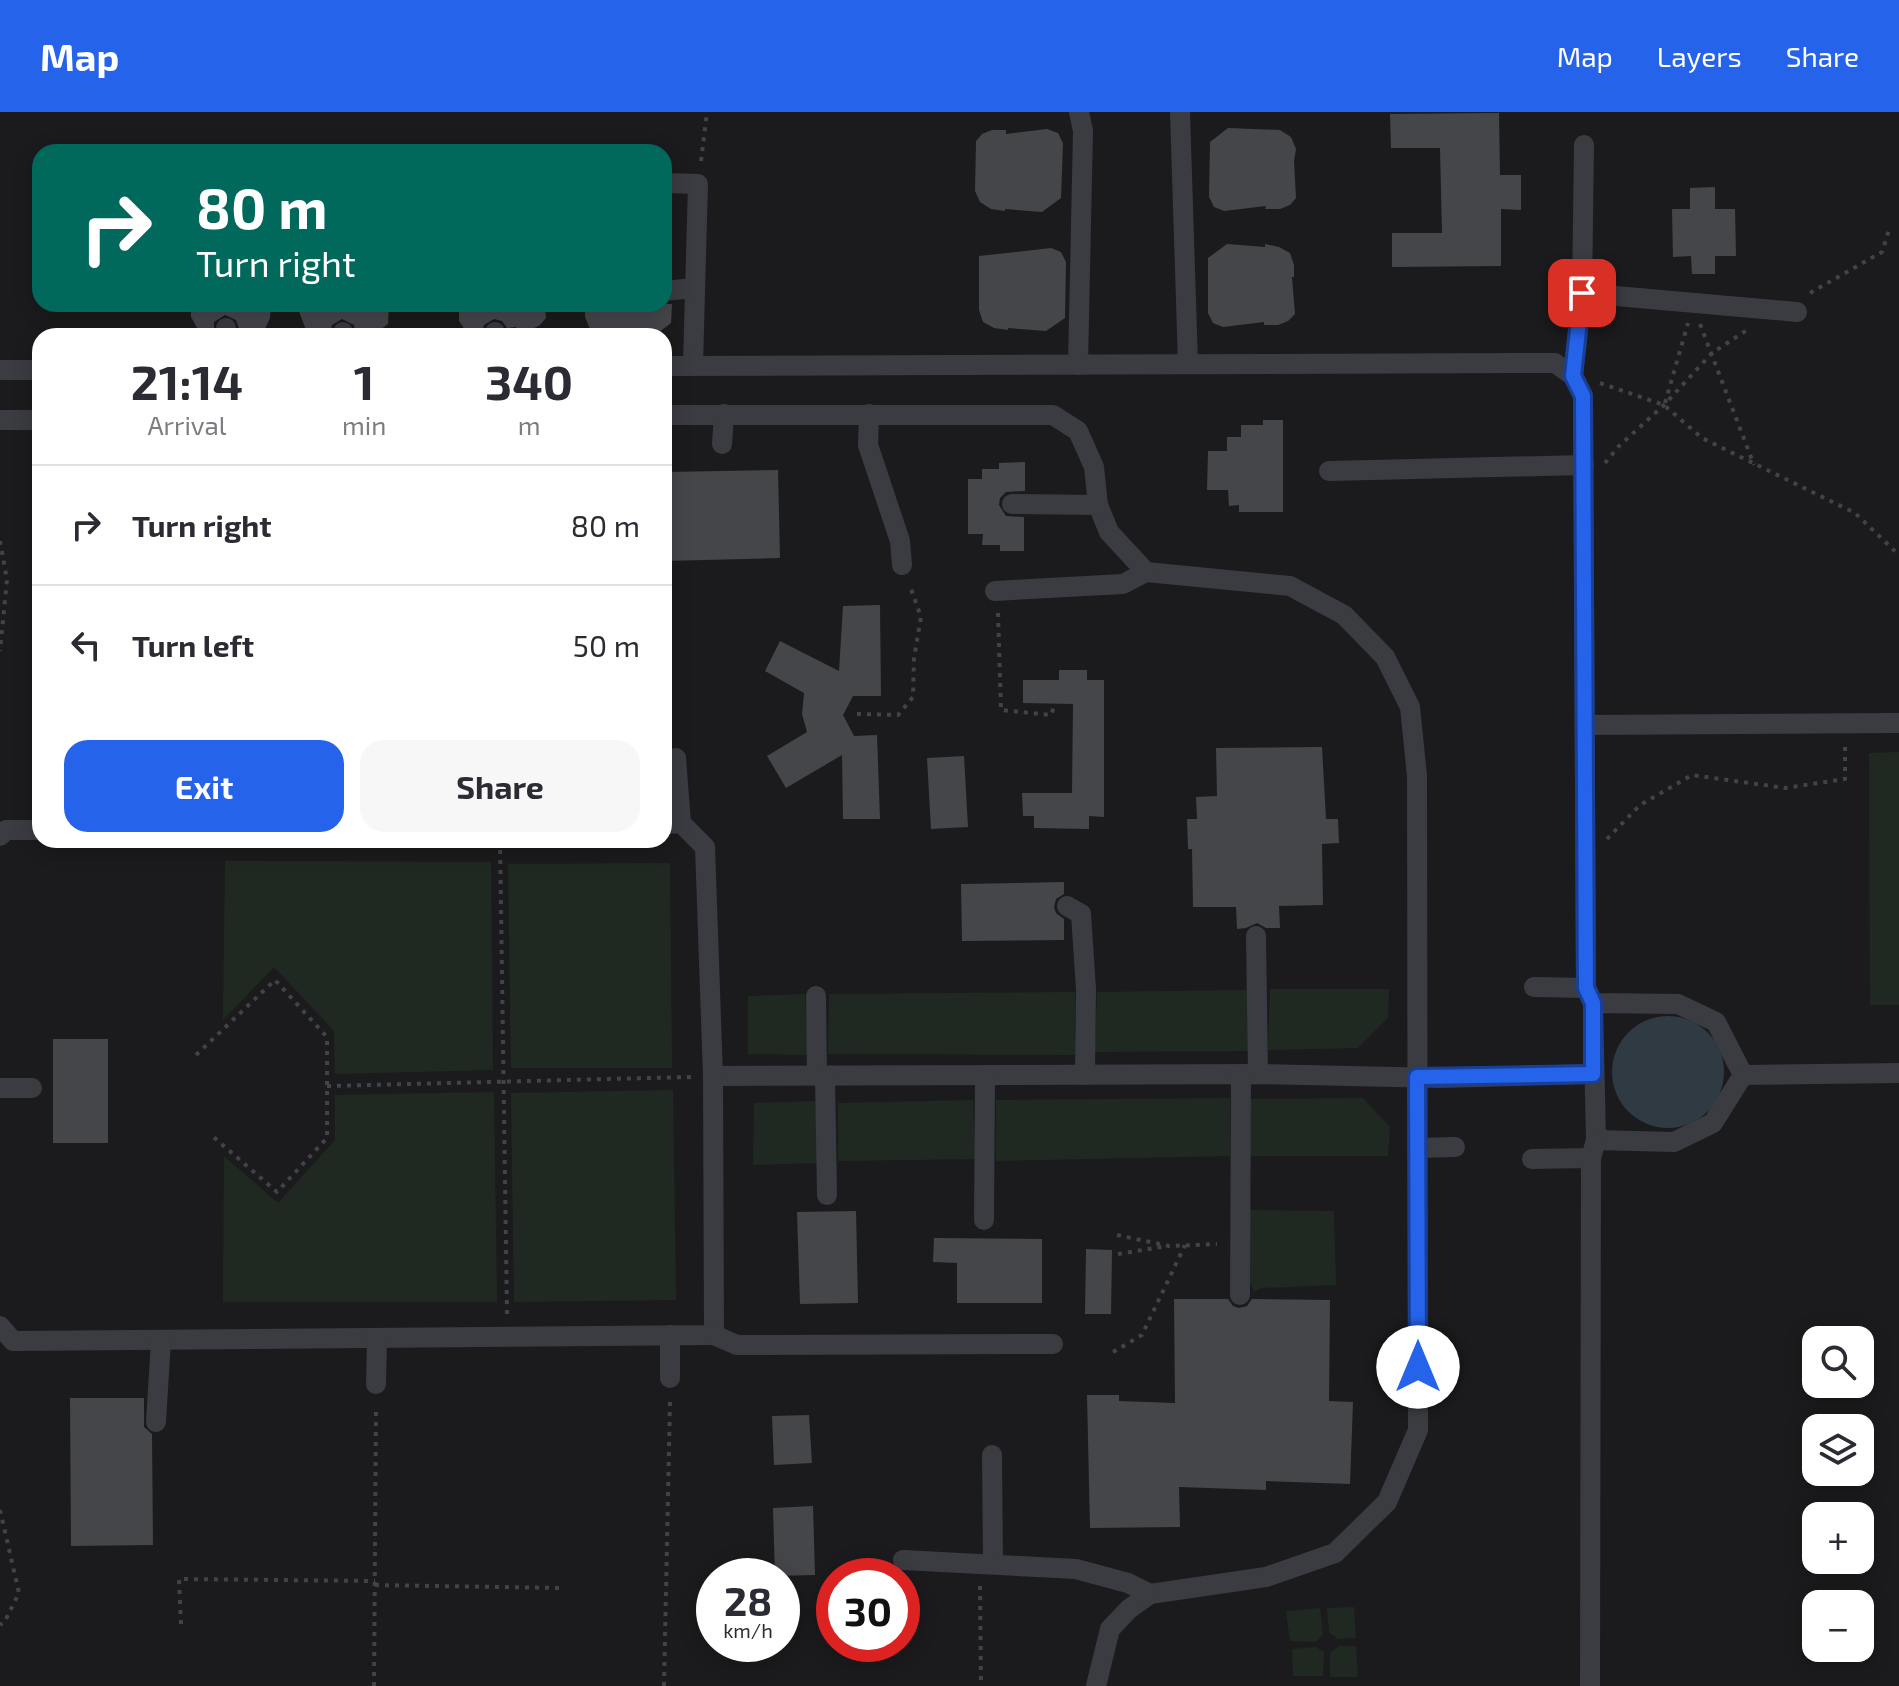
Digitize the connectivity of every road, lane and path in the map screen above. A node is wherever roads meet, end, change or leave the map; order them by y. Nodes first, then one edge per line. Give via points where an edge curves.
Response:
1 (707, 112) edge
2 (1079, 112) edge
3 (1180, 112) edge
4 (1584, 145) dead end
5 (672, 183) edge
6 (698, 184) junction
7 (1889, 230) dead end
8 (694, 288) junction
9 (672, 290) edge
10 (1582, 293) junction
11 (1692, 303) junction
12 (1787, 311) junction
13 (1712, 353) junction
14 (1188, 364) junction
15 (693, 365) junction
16 (1078, 365) junction
17 (672, 366) edge
18 (0, 370) edge
19 (32, 370) edge
20 (1573, 376) junction
21 (1664, 405) junction
22 (724, 414) junction
23 (869, 414) junction
24 (672, 415) edge
25 (0, 420) edge
26 (32, 420) edge
27 (722, 444) dead end
28 (1584, 465) junction
29 (1755, 466) junction
30 (1329, 471) dead end
31 (1584, 490) junction
32 (1012, 504) dead end
33 (1098, 505) junction
34 (0, 541) edge
35 (1899, 555) edge
36 (902, 565) joint
37 (1146, 572) junction
38 (995, 591) joint
39 (0, 651) edge
40 (1054, 707) dead end
41 (857, 714) dead end
42 (1899, 723) edge
43 (1845, 724) junction
44 (1585, 725) junction
45 (676, 758) dead end
46 (673, 824) edge
47 (2, 830) edge
48 (32, 830) edge
49 (500, 848) edge
50 (1586, 863) junction
51 (1067, 906) dead end
52 (1256, 936) dead end
53 (1534, 987) dead end
54 (1590, 995) junction
55 (816, 996) dead end
56 (196, 1055) dead end
57 (1899, 1073) edge
58 (1249, 1074) junction
59 (1593, 1074) junction
60 (985, 1075) junction
61 (1085, 1075) junction
62 (1743, 1075) junction
63 (713, 1076) junction
64 (821, 1076) junction
65 (1417, 1077) junction
66 (503, 1082) junction
67 (327, 1086) junction
68 (0, 1088) edge
69 (32, 1088) dead end
70 (210, 1134) dead end
71 (1455, 1147) dead end
72 (1417, 1148) junction
73 (1594, 1149) junction
74 (1532, 1159) dead end
75 (827, 1195) dead end
76 (984, 1220) dead end
77 (1117, 1235) dead end
78 (1240, 1244) junction
79 (1185, 1245) junction
80 (1169, 1246) junction
81 (1118, 1254) dead end
82 (1240, 1295) dead end
83 (670, 1335) junction
84 (714, 1335) junction
85 (508, 1336) junction
86 (377, 1338) junction
87 (4, 1340) edge
88 (161, 1340) junction
89 (1053, 1344) dead end
90 (1113, 1352) dead end
91 (670, 1378) joint
92 (376, 1384) joint
93 (156, 1422) dead end
94 (992, 1455) dead end
95 (0, 1510) edge
96 (920, 1561) edge
97 (986, 1564) junction
98 (375, 1583) junction
99 (560, 1588) dead end
100 (1150, 1594) junction
101 (181, 1624) dead end
102 (0, 1625) edge
103 (981, 1685) edge
104 (374, 1686) edge
105 (664, 1686) edge
106 (1096, 1686) edge
107 (1590, 1686) edge

1 - 6 path
2 - 16 street via 1083,131
3 - 14 street
4 - 10 street
5 - 6 street
6 - 8 street
7 - 12 path via 1882,252
8 - 9 street
8 - 15 street
10 - 11 street
10 - 20 street
11 - 12 street
11 - 13 path
11 - 21 path
12 - 13 path
13 - 21 path
13 - 29 path
14 - 16 street
14 - 20 street via 1555,363
15 - 16 street
15 - 17 street
18 - 19 street
20 - 21 path
20 - 28 street via 1583,396
21 - 29 path via 1702,438
21 - 31 path via 1619,446
22 - 23 street
22 - 24 street
22 - 27 street
23 - 33 street via 1053,415 1078,431 1094,467
23 - 36 street via 868,445 900,541
25 - 26 street
28 - 30 street
28 - 31 street
29 - 35 path via 1855,513
31 - 44 street
32 - 33 street
33 - 37 street via 1109,532
34 - 39 path via 7,580
36 - 41 path via 921,617 913,697 898,715
37 - 38 street via 1123,584
37 - 65 street via 1290,586 1344,615 1385,657 1410,707 1417,776
38 - 40 path via 1001,710 1051,715
42 - 43 street
43 - 44 street
43 - 50 path via 1845,779 1785,788 1692,775 1640,805
44 - 50 street
45 - 46 street
46 - 63 street via 705,847
47 - 48 street
49 - 66 path
50 - 54 street
51 - 61 street via 1081,914
52 - 58 street
53 - 54 street
54 - 59 street
54 - 62 street via 1678,1004 1716,1022
55 - 64 street
56 - 67 path via 275,980 327,1037
57 - 62 street
58 - 61 street
58 - 65 street
58 - 78 street
59 - 65 street
59 - 73 street
60 - 61 street
60 - 64 street
60 - 76 street
62 - 73 street via 1713,1123 1674,1142
63 - 64 street
63 - 66 path
63 - 84 street
64 - 75 street
65 - 72 street
66 - 67 path
66 - 85 path
67 - 70 path via 327,1138 277,1192
68 - 69 street
71 - 72 street
72 - 100 street via 1418,1430 1387,1502 1335,1553 1266,1577
73 - 74 street
73 - 107 street
77 - 80 path
78 - 79 path
78 - 82 street
79 - 80 path
79 - 90 path via 1142,1335
80 - 81 path
83 - 84 street
83 - 85 street
83 - 91 street
84 - 89 street via 737,1345
85 - 86 street
86 - 88 street
86 - 92 street
87 - 88 street
88 - 93 street
91 - 105 path
92 - 98 path
94 - 97 street
95 - 102 path via 19,1593
96 - 97 street
97 - 100 street via 1091,1571
97 - 103 path
98 - 99 path
98 - 101 path via 179,1579
98 - 104 path
100 - 106 street via 1110,1629

